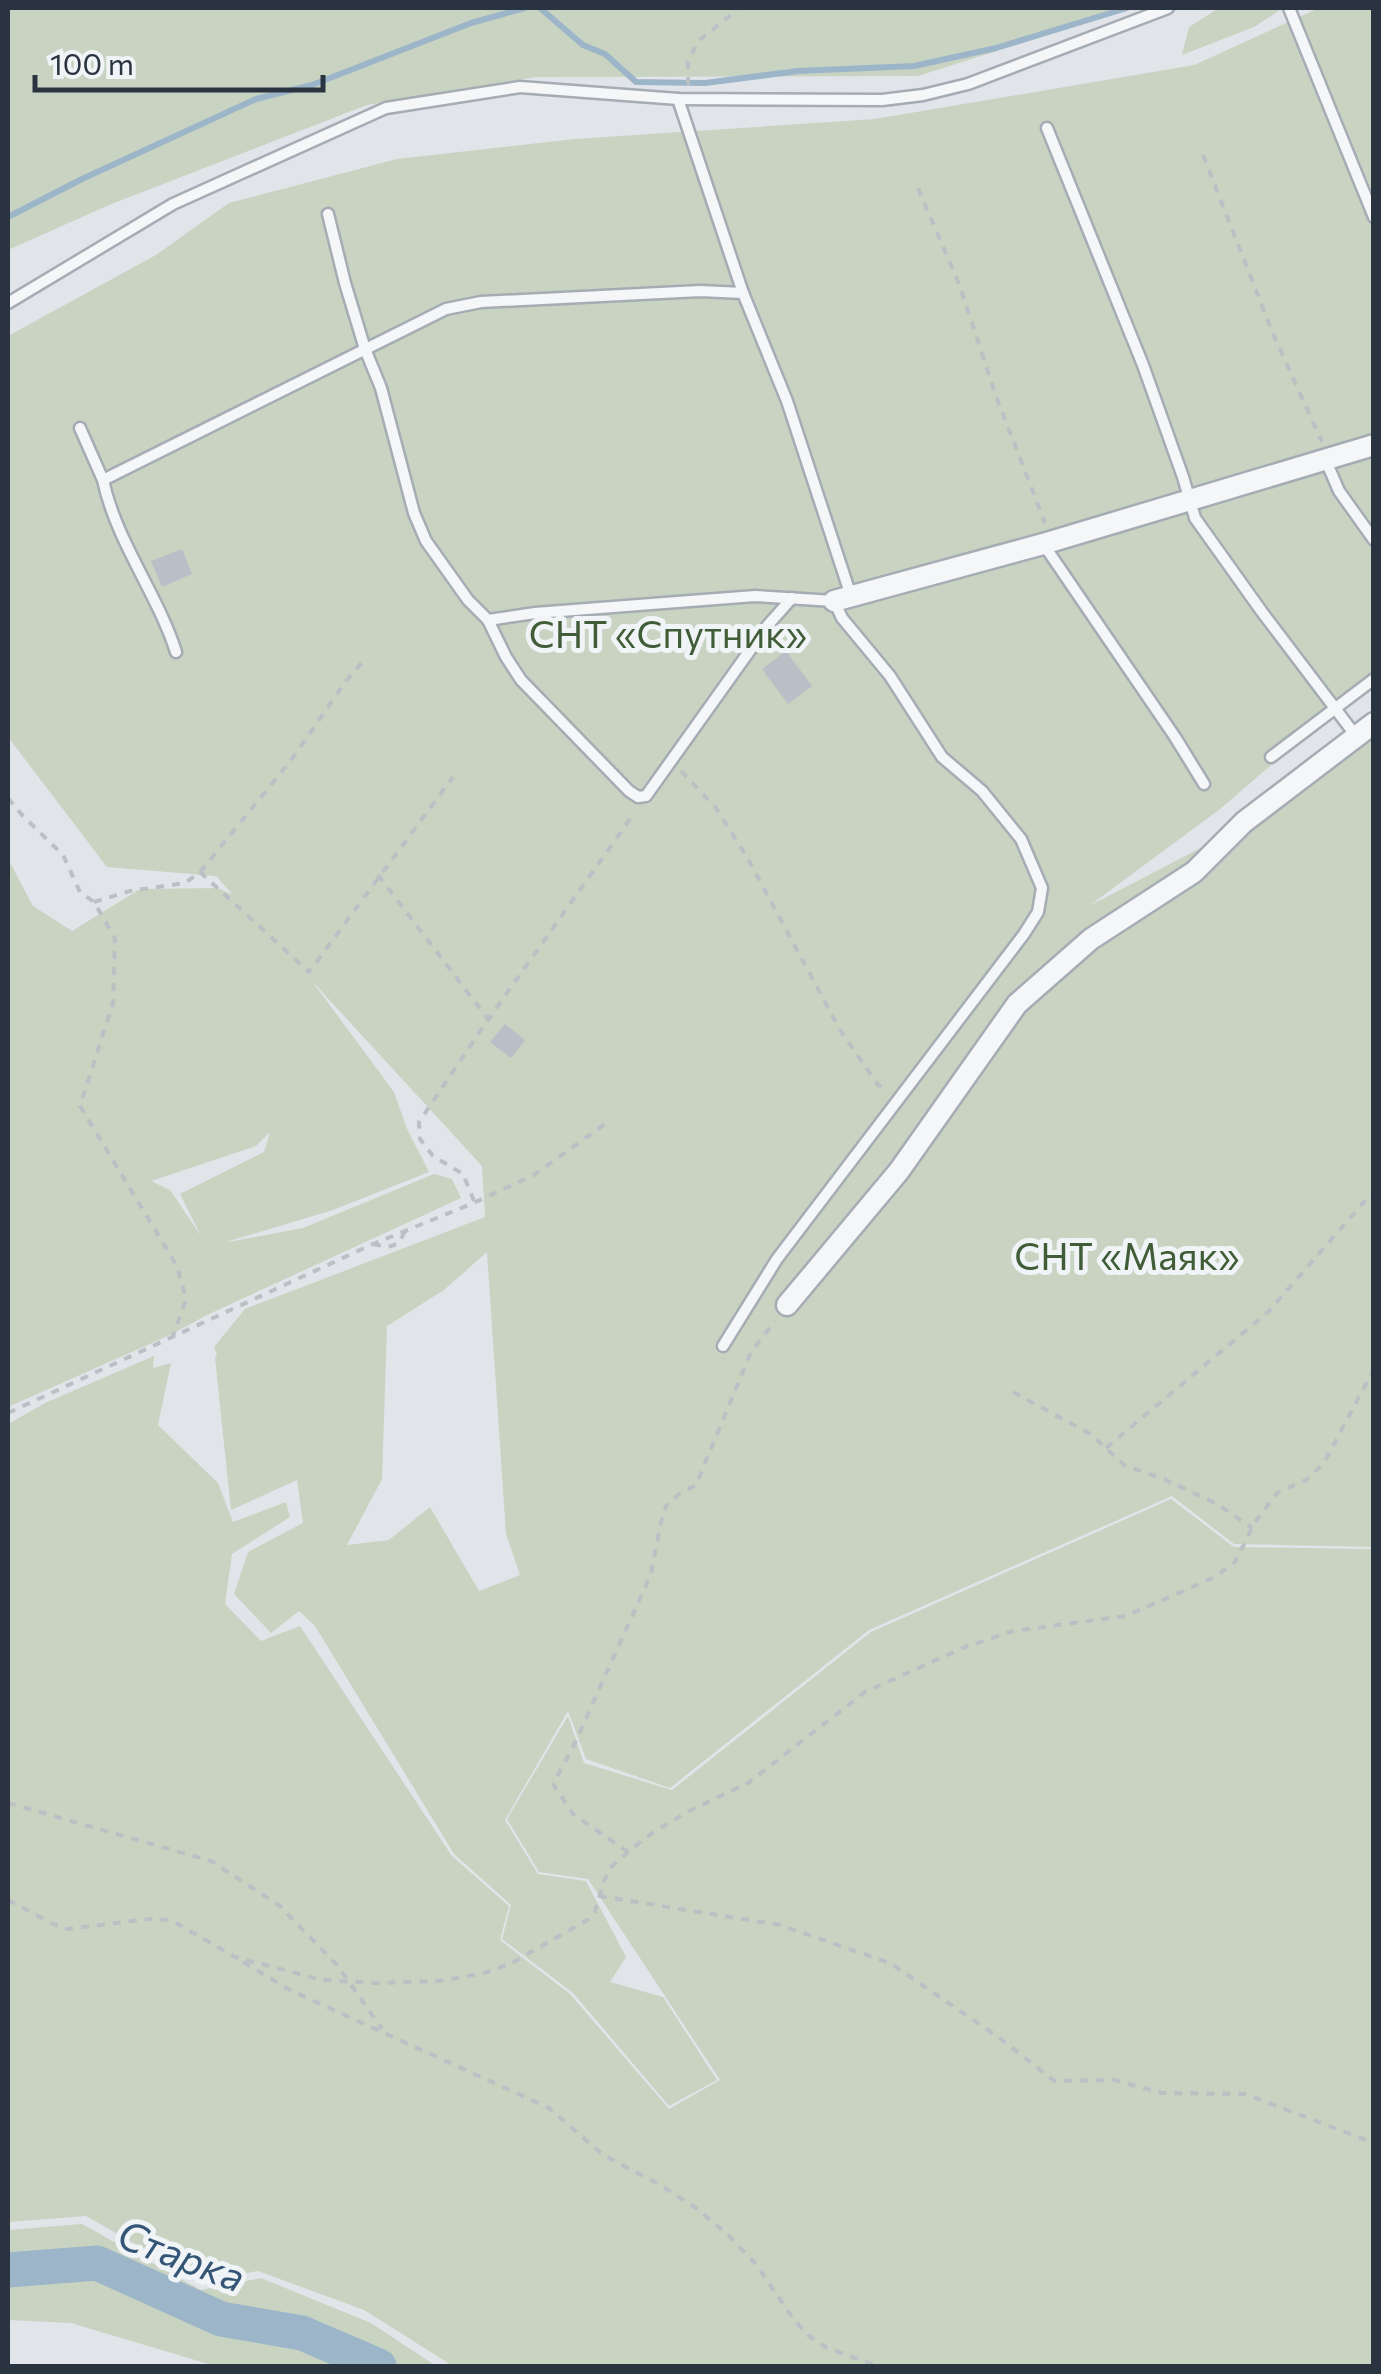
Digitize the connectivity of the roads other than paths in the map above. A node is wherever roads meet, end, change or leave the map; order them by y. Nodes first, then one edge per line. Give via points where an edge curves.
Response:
1 (1168, 8) edge
2 (1290, 8) edge
3 (678, 98) junction
4 (1047, 128) dead end
5 (328, 214) dead end
6 (1374, 217) edge
7 (744, 293) junction
8 (8, 303) edge
9 (366, 349) junction
10 (80, 428) dead end
11 (1374, 446) edge
12 (1329, 460) junction
13 (103, 480) junction
14 (1189, 501) junction
15 (1374, 540) edge
16 (1047, 543) junction
17 (792, 598) junction
18 (843, 598) junction
19 (488, 620) junction
20 (176, 652) dead end
21 (1374, 678) edge
22 (1335, 710) junction
23 (1374, 723) edge
24 (1356, 736) junction
25 (1271, 757) dead end
26 (1204, 784) dead end
27 (787, 1305) road end
28 (722, 1346) dead end

1 - 3 lane via 924,95
2 - 6 lane
3 - 7 lane
3 - 8 lane via 520,87 386,108 173,204
4 - 14 lane via 1143,365
5 - 9 lane
7 - 9 lane via 470,303
7 - 18 lane via 787,401
9 - 13 lane
9 - 19 lane via 426,542
10 - 13 lane
11 - 12 street
12 - 14 street
12 - 15 lane via 1339,491
13 - 20 lane
14 - 16 street
14 - 22 lane
16 - 18 street
16 - 26 lane
17 - 18 lane
17 - 19 lane
17 - 19 lane via 646,796 638,797 522,680
18 - 28 lane via 842,618 890,676 942,757 982,790 1021,839 1042,888 1038,912 1024,934 777,1259
21 - 22 lane
22 - 24 lane
22 - 25 lane
23 - 24 street
24 - 27 street via 1244,822 1194,872 1090,940 1017,1004 899,1172

